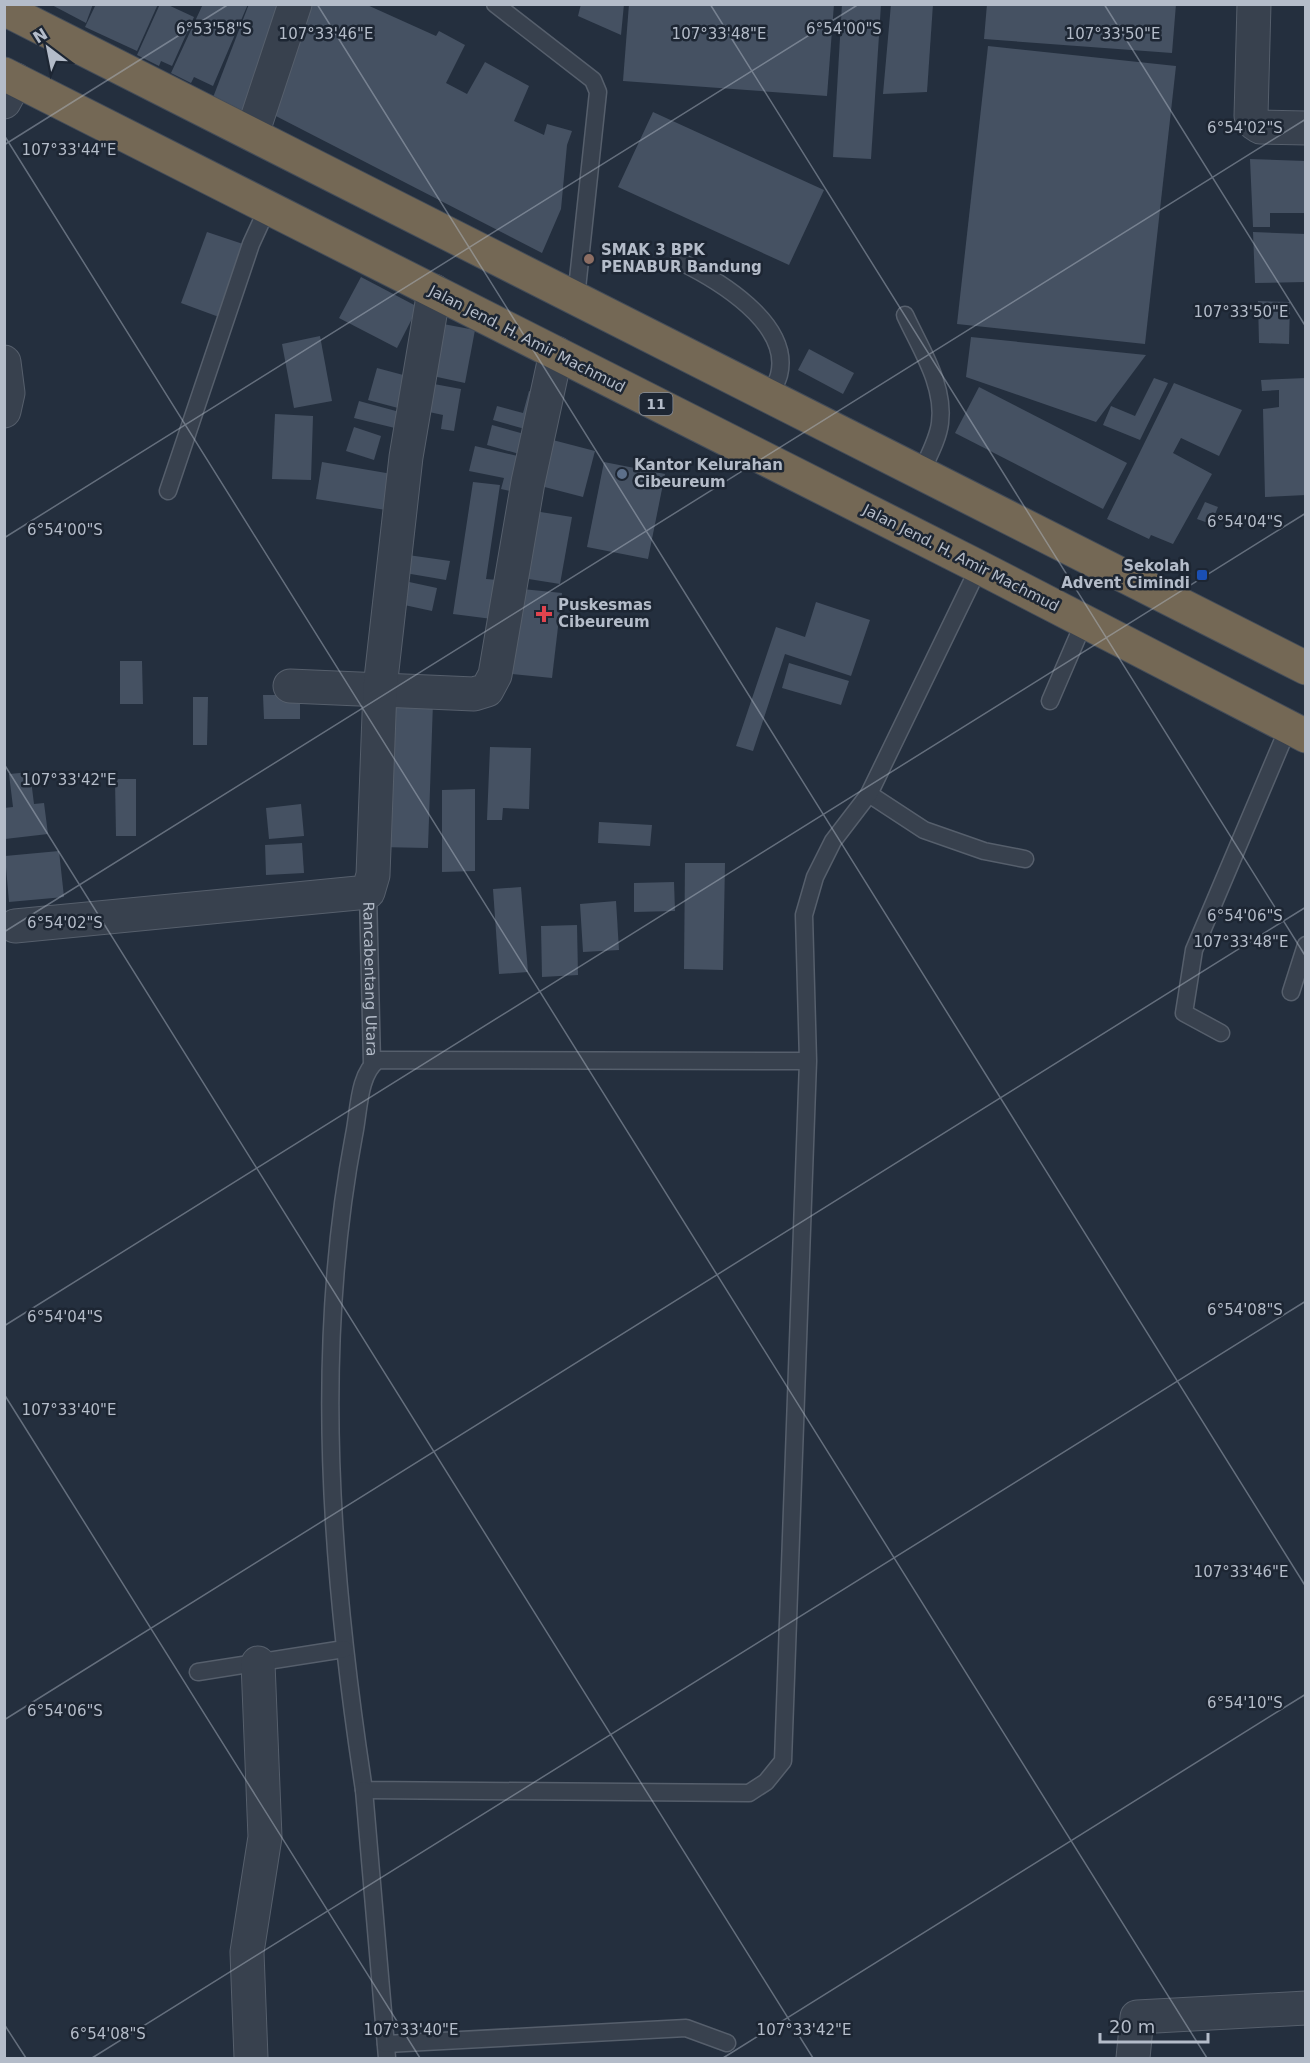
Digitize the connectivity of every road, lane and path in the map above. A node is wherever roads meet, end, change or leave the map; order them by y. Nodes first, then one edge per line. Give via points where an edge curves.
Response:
1 (295, 4) edge
2 (495, 4) edge
3 (1254, 4) edge
4 (4, 9) edge
5 (8, 85) edge
6 (1305, 128) edge
7 (252, 134) junction
8 (268, 207) junction
9 (679, 261) dead end
10 (434, 291) junction
11 (576, 298) junction
12 (904, 315) dead end
13 (556, 353) junction
14 (4, 362) edge
15 (770, 396) junction
16 (4, 411) edge
17 (920, 475) junction
18 (168, 491) dead end
19 (979, 567) junction
20 (1084, 622) junction
21 (1305, 668) edge
22 (290, 686) dead end
23 (380, 688) junction
24 (1050, 701) dead end
25 (1297, 732) edge
26 (868, 794) junction
27 (1025, 859) dead end
28 (368, 892) junction
29 (15, 926) dead end
30 (1305, 945) edge
31 (1291, 992) dead end
32 (1221, 1033) dead end
33 (808, 1061) junction
34 (372, 1064) junction
35 (344, 1649) junction
36 (258, 1663) junction
37 (198, 1672) dead end
38 (364, 1790) junction
39 (1305, 2008) edge
40 (727, 2043) dead end
41 (386, 2051) edge
42 (251, 2058) edge
43 (1133, 2058) edge

1 - 7 street
2 - 11 lane via 593,81 598,92
3 - 6 street via 1251,116 1260,127
4 - 7 highway
5 - 8 highway, Jalan Jend. H. Amir Machmud / 11
7 - 11 highway
8 - 10 highway, Jalan Jend. H. Amir Machmud / 11
8 - 18 lane via 251,244
9 - 15 lane via 713,277 771,330 780,373
10 - 13 highway, Jalan Jend. H. Amir Machmud / 11
10 - 23 street via 406,457
11 - 15 highway
12 - 17 lane via 940,396 940,424
13 - 19 highway, Jalan Jend. H. Amir Machmud / 11
13 - 23 street via 528,482 495,675 487,690 474,694
14 - 16 street via 8,393
15 - 17 highway
17 - 21 highway
19 - 20 highway, Jalan Jend. H. Amir Machmud / 11
19 - 26 lane
20 - 24 lane
20 - 25 highway, Jalan Jend. H. Amir Machmud / 11
22 - 23 street
23 - 28 street via 373,875
25 - 32 lane via 1194,950 1184,1013
26 - 27 lane via 924,830 984,851
26 - 33 lane via 833,841 815,877 804,915
28 - 29 street
28 - 34 lane, Rancabentang Utara
30 - 31 lane
33 - 34 lane via 378,1060
33 - 38 lane via 783,1761 766,1782 749,1793
34 - 35 lane, Rancabentang Utara via 367,1070 350,1159 331,1363 336,1559
35 - 36 lane
35 - 38 lane, Rancabentang Utara
36 - 37 lane
36 - 42 street via 265,1837 247,1952
38 - 41 lane, Rancabentang Utara
39 - 43 street via 1137,2017
40 - 41 lane via 686,2028

